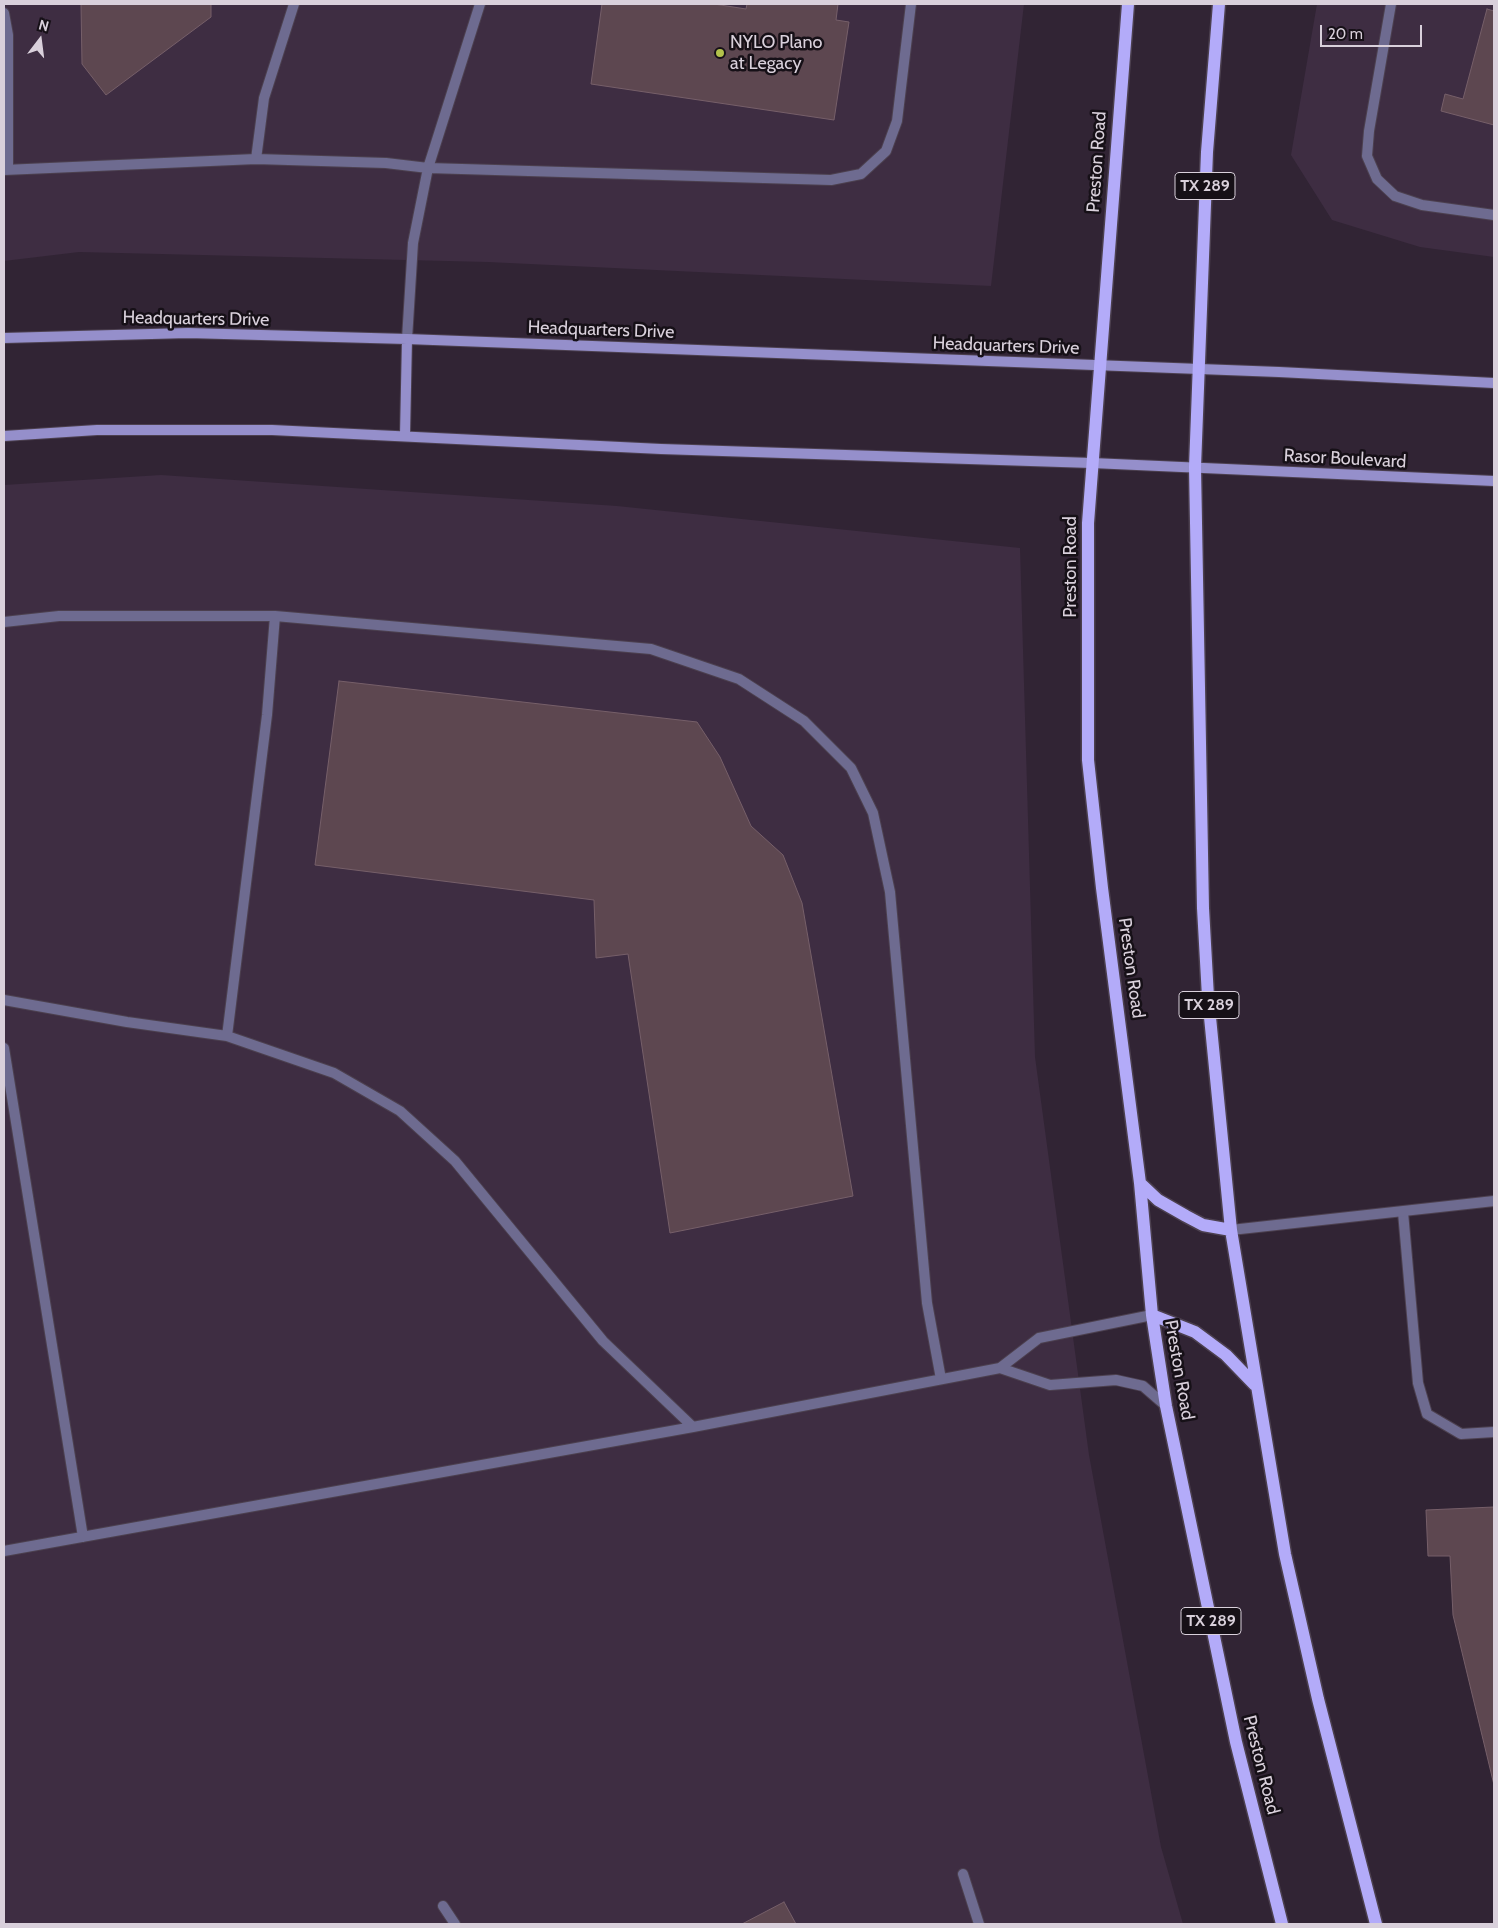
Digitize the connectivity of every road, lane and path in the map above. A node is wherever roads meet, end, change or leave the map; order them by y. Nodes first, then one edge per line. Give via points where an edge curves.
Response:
1 (294, 4) edge
2 (480, 4) edge
3 (911, 4) edge
4 (1128, 4) edge
5 (1218, 4) edge
6 (1391, 4) edge
7 (4, 13) edge
8 (256, 159) junction
9 (428, 168) junction
10 (6, 169) edge
11 (1494, 215) edge
12 (4, 338) edge
13 (407, 339) junction
14 (1099, 366) junction
15 (1198, 369) junction
16 (1494, 383) edge
17 (405, 435) junction
18 (4, 436) edge
19 (1092, 463) junction
20 (1195, 467) junction
21 (1494, 481) edge
22 (275, 616) junction
23 (4, 622) edge
24 (4, 1000) edge
25 (227, 1036) junction
26 (4, 1048) edge
27 (1140, 1183) junction
28 (1494, 1201) edge
29 (1403, 1212) junction
30 (1231, 1230) junction
31 (1152, 1314) junction
32 (1000, 1368) junction
33 (941, 1379) junction
34 (1255, 1385) junction
35 (1166, 1406) junction
36 (693, 1427) junction
37 (1494, 1432) edge
38 (83, 1537) junction
39 (4, 1551) edge
40 (964, 1874) dead end
41 (443, 1906) dead end
42 (455, 1924) edge
43 (979, 1924) edge
44 (1282, 1924) edge
45 (1376, 1924) edge

1 - 8 street via 264,98
2 - 9 street
3 - 9 street via 898,121 886,151 861,174 831,180
4 - 14 main road, Preston Road / TX 289
5 - 15 main road, TX 289 via 1207,152
6 - 11 street via 1369,131 1367,156 1377,179 1396,196 1422,205
7 - 10 street via 8,35
8 - 9 street via 386,163
8 - 10 street
9 - 13 street via 413,243
12 - 13 main road, Headquarters Drive via 188,333
13 - 14 main road, Headquarters Drive
13 - 17 main road
14 - 15 main road, Headquarters Drive
14 - 19 main road, Preston Road / TX 289
15 - 16 main road
15 - 20 main road, TX 289
17 - 18 main road via 181,429
17 - 19 main road via 661,449
19 - 20 main road
19 - 27 main road, Preston Road / TX 289 via 1088,523 1088,760
20 - 21 main road, Rasor Boulevard
20 - 30 main road, TX 289 via 1203,908 1208,997
22 - 23 street via 59,616
22 - 25 street via 267,715
22 - 33 street via 651,649 739,679 804,721 851,768 872,813 890,892 927,1303
24 - 25 street
25 - 36 street via 334,1072 400,1111 455,1161 603,1340
26 - 38 street
27 - 30 main road via 1158,1200 1186,1216 1204,1225
27 - 31 main road, Preston Road / TX 289
28 - 29 street
29 - 30 street
29 - 37 street via 1418,1383 1427,1414 1461,1434
30 - 34 main road, TX 289
31 - 32 street via 1039,1338
31 - 34 main road via 1195,1332 1226,1355
31 - 35 main road, Preston Road / TX 289
32 - 33 street
32 - 35 street via 1050,1385 1116,1380 1143,1386
33 - 36 street
34 - 45 main road, TX 289 via 1285,1554 1309,1661
35 - 44 main road, Preston Road / TX 289 via 1236,1742
36 - 38 street
38 - 39 street
40 - 43 street
41 - 42 street

